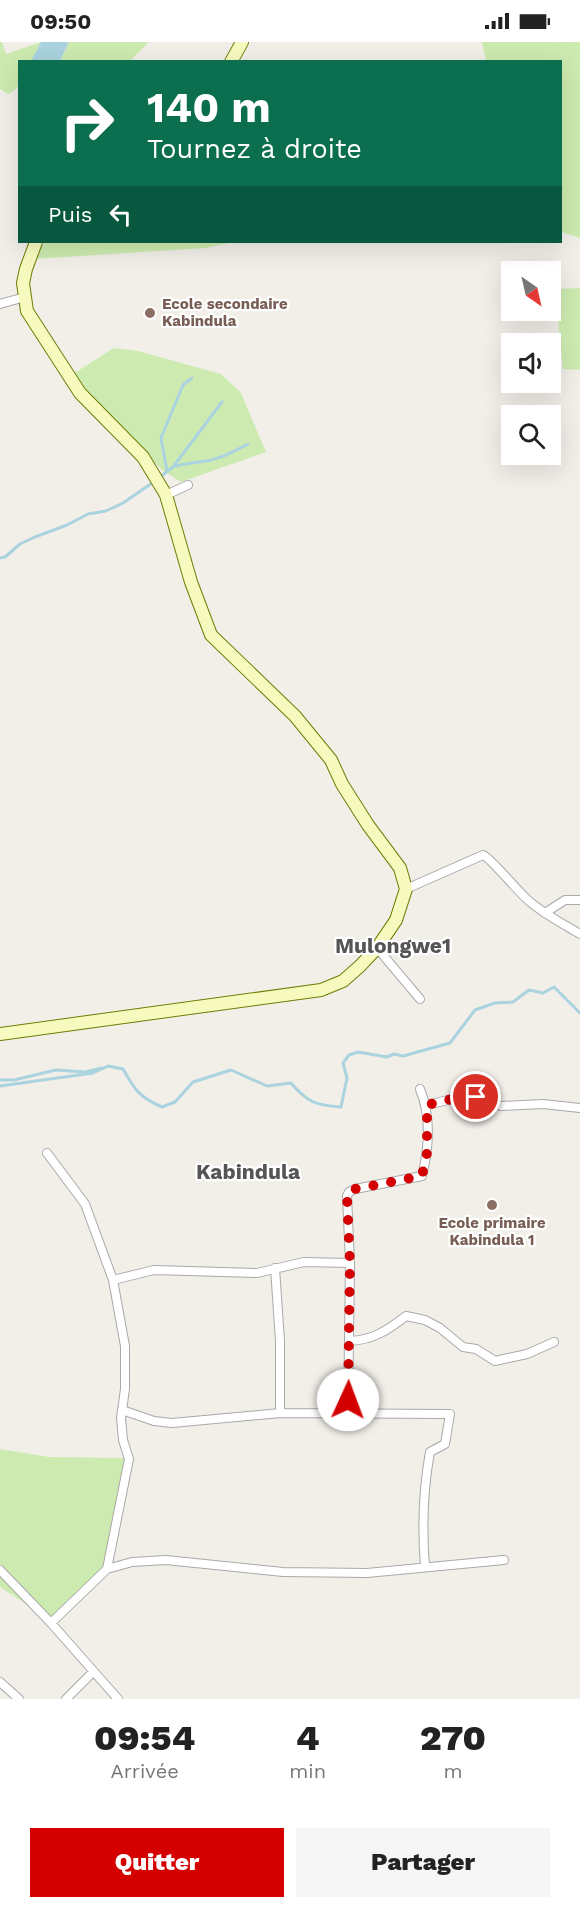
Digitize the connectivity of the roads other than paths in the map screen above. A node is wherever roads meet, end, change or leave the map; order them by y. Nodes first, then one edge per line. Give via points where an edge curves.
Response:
1 (242, 42) edge
2 (232, 60) edge
3 (36, 243) edge
4 (25, 297) junction
5 (0, 304) edge
6 (188, 485) dead end
7 (166, 495) junction
8 (406, 889) junction
9 (580, 900) edge
10 (545, 914) junction
11 (580, 934) edge
12 (377, 948) junction
13 (420, 999) dead end
14 (0, 1034) edge
15 (420, 1089) dead end
16 (427, 1105) junction
17 (580, 1108) edge
18 (47, 1153) dead end
19 (350, 1263) junction
20 (275, 1268) junction
21 (113, 1280) junction
22 (350, 1341) junction
23 (554, 1342) dead end
24 (122, 1410) junction
25 (280, 1413) junction
26 (348, 1414) junction
27 (504, 1560) dead end
28 (426, 1567) junction
29 (107, 1569) junction
30 (0, 1570) edge
31 (51, 1623) junction
32 (93, 1672) junction
33 (0, 1682) edge
34 (20, 1699) edge
35 (66, 1699) edge
36 (118, 1699) edge

1 - 2 street
3 - 4 street via 23,283
4 - 5 street
4 - 7 street via 27,311 80,393 143,457
6 - 7 street
7 - 8 street via 211,635 295,716 331,760 368,825 400,868
8 - 10 street via 483,855
8 - 12 street via 396,920
9 - 10 street via 566,900
10 - 11 street
12 - 13 street
12 - 14 street via 343,981 321,990
15 - 16 street
16 - 17 street via 476,1097 501,1106 543,1104
16 - 19 street via 427,1153 422,1176 355,1189 347,1196
18 - 21 street via 85,1204
19 - 20 street via 304,1262
19 - 22 street
20 - 21 street via 222,1274 154,1270
20 - 25 street
21 - 24 street via 125,1346
22 - 23 street via 382,1334 406,1316 425,1320 463,1347 476,1349 495,1360 527,1354
22 - 26 street
24 - 25 street via 154,1421 172,1422
24 - 29 street via 129,1459
25 - 26 street
26 - 28 street via 450,1414 445,1444 430,1452 424,1483
27 - 28 street
28 - 29 street via 367,1574 284,1572 166,1560 132,1562
29 - 31 street
30 - 31 street
31 - 32 street
32 - 35 street
32 - 36 street
33 - 34 street

